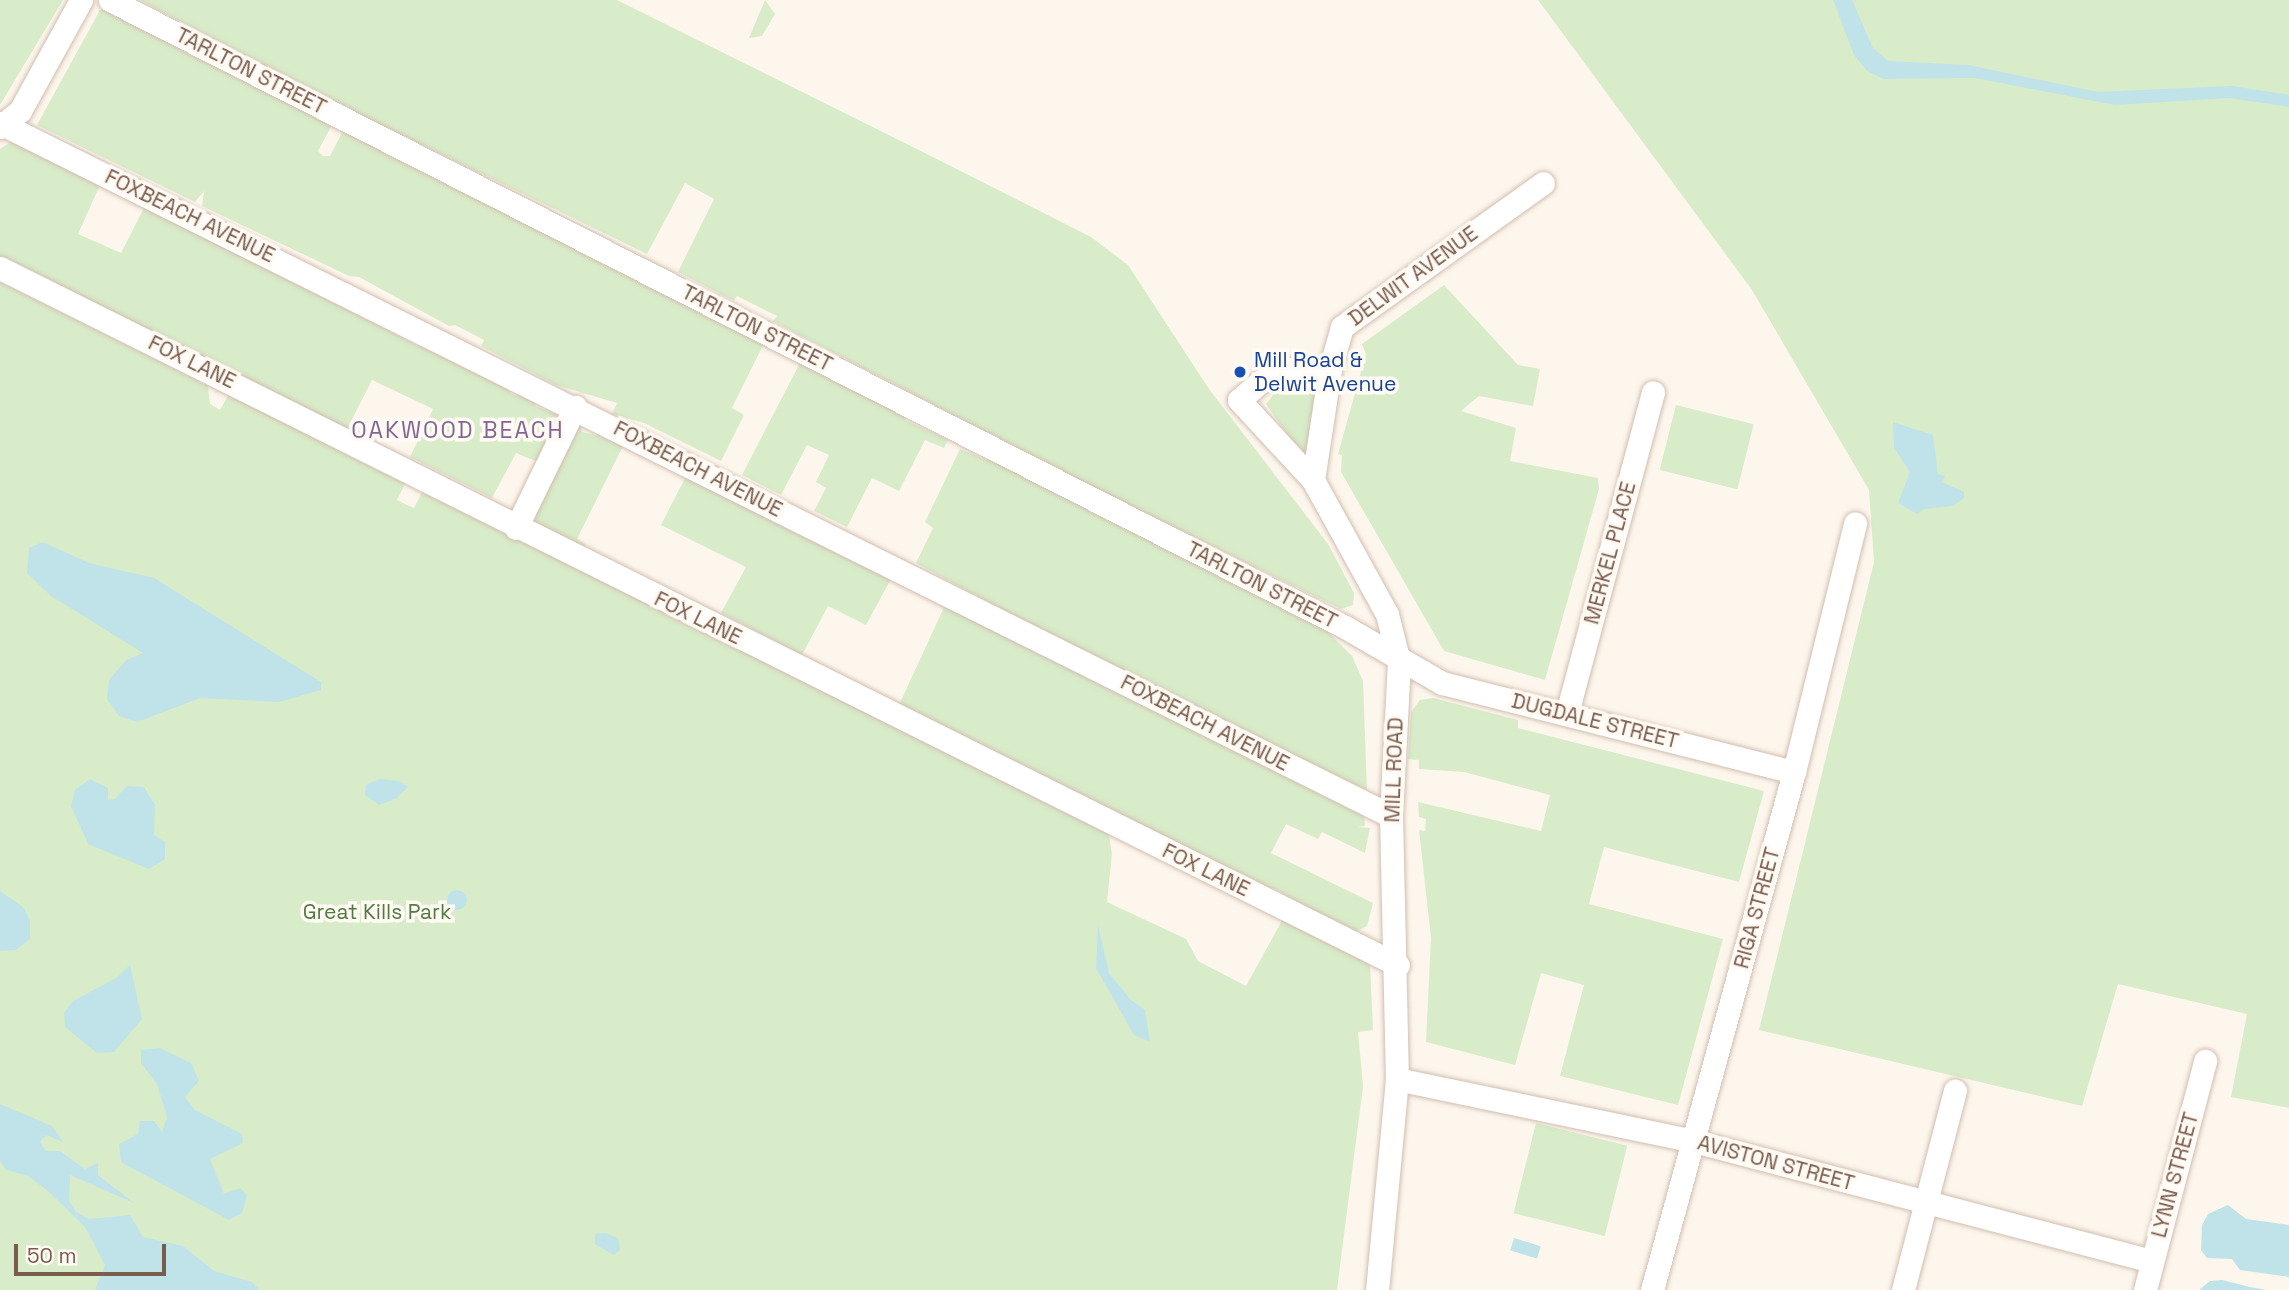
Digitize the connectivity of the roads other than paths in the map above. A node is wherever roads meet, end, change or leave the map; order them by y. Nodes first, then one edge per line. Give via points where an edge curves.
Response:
1 (81, 0) edge
2 (110, 0) edge
3 (1, 125) edge
4 (1543, 183) dead end
5 (0, 268) edge
6 (1330, 369) junction
7 (1653, 392) dead end
8 (575, 407) junction
9 (1313, 480) junction
10 (1855, 523) dead end
11 (516, 528) junction
12 (1399, 662) junction
13 (1567, 713) junction
14 (1794, 772) junction
15 (1391, 816) junction
16 (1398, 965) junction
17 (2205, 1061) dead end
18 (1397, 1079) junction
19 (1955, 1091) dead end
20 (1694, 1141) junction
21 (1926, 1204) junction
22 (2152, 1261) junction
23 (1377, 1290) edge
24 (1652, 1290) edge
25 (1903, 1290) edge
26 (2145, 1290) edge

1 - 3 street via 20,111
2 - 12 street, TARLTON STREET via 1345,627
3 - 8 street, FOXBEACH AVENUE
4 - 6 street, DELWIT AVENUE via 1342,327
5 - 11 street, FOX LANE
6 - 9 street, DELWIT AVENUE
6 - 9 street, MILL ROAD via 1286,369 1261,381 1239,400
7 - 13 street, MERKEL PLACE
8 - 11 street
8 - 15 street, FOXBEACH AVENUE
9 - 12 street, MILL ROAD via 1387,614
10 - 14 street, RIGA STREET
11 - 16 street, FOX LANE
12 - 13 street, DUGDALE STREET via 1441,683
12 - 15 street, MILL ROAD
13 - 14 street, DUGDALE STREET
14 - 20 street, RIGA STREET
15 - 16 street, MILL ROAD
16 - 18 street, MILL ROAD
17 - 22 street, LYNN STREET
18 - 20 street, AVISTON STREET
18 - 23 street, MILL ROAD
19 - 21 street
20 - 21 street, AVISTON STREET
20 - 24 street, RIGA STREET
21 - 22 street, AVISTON STREET
21 - 25 street
22 - 26 street, LYNN STREET

